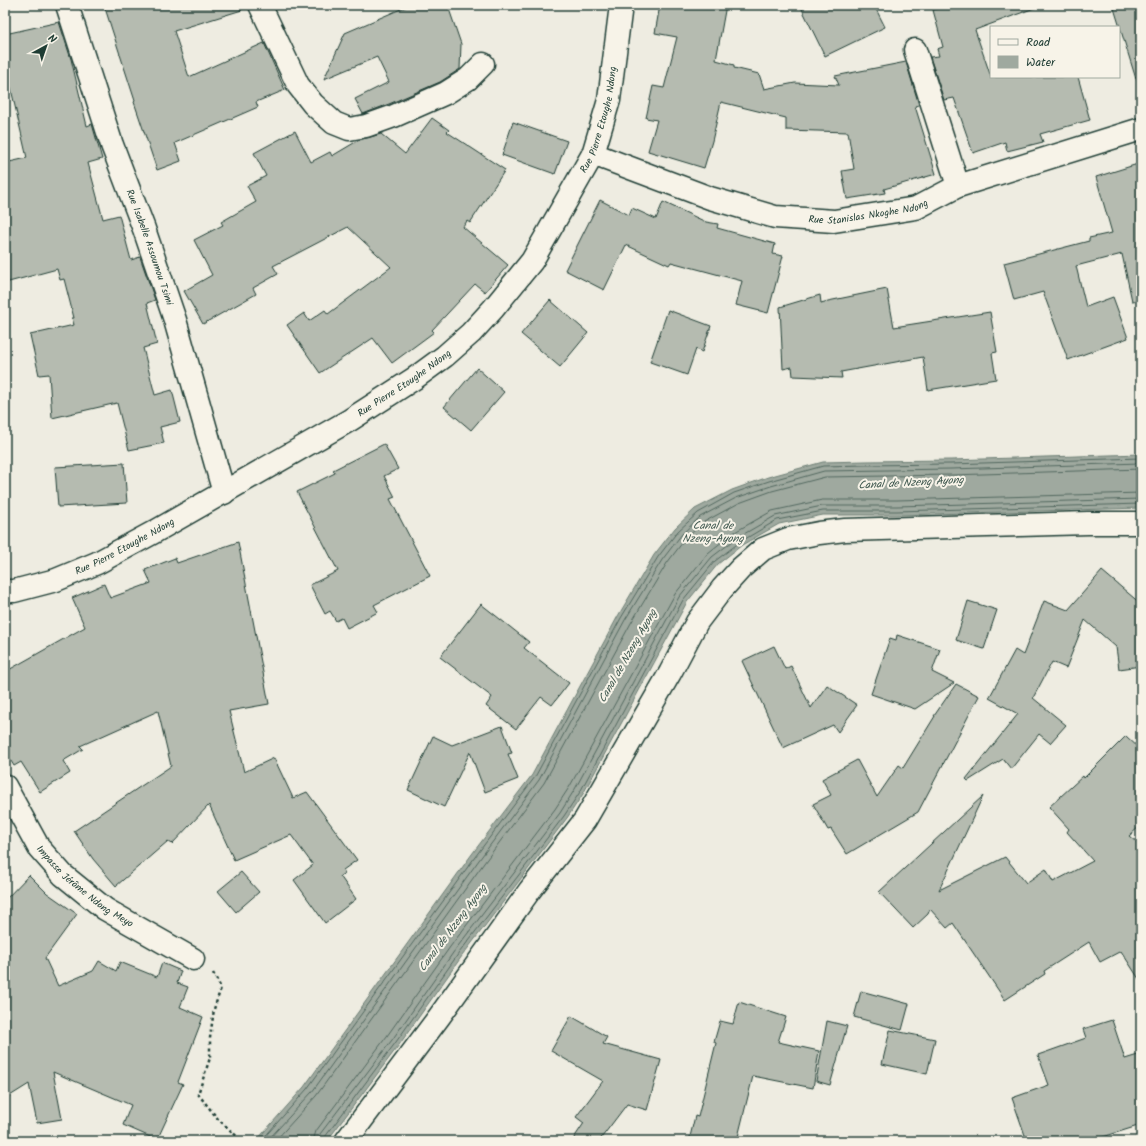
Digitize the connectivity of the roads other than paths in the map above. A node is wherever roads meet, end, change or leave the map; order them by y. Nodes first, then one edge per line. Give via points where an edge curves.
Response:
1 (67, 5) edge
2 (260, 5) edge
3 (621, 5) edge
4 (914, 50) dead end
5 (483, 64) dead end
6 (1141, 129) edge
7 (593, 154) junction
8 (958, 186) junction
9 (224, 493) junction
10 (1141, 523) edge
11 (5, 591) edge
12 (5, 786) edge
13 (193, 959) road end
14 (346, 1141) edge

1 - 9 street, Rue Isabelle Assoumou Tsimi via 112,145 175,320
2 - 5 street via 298,85 313,104 334,123 349,129 394,116 446,93 468,79
3 - 7 street, Rue Pierre Etoughe Ndong via 609,100
4 - 8 street
6 - 8 street, Rue Stanislas Nkoghe Ndong
7 - 8 street, Rue Stanislas Nkoghe Ndong via 710,198 775,216 834,221 892,213 916,208
7 - 9 street, Rue Pierre Etoughe Ndong via 532,261 471,333 415,378 350,420
9 - 11 street, Rue Pierre Etoughe Ndong via 97,563 56,580
10 - 14 street via 845,530 788,539 763,550 727,583 697,622 585,820 530,890
12 - 13 street, Impasse Jérôme Ndong Meyo via 39,848 63,875 105,909

